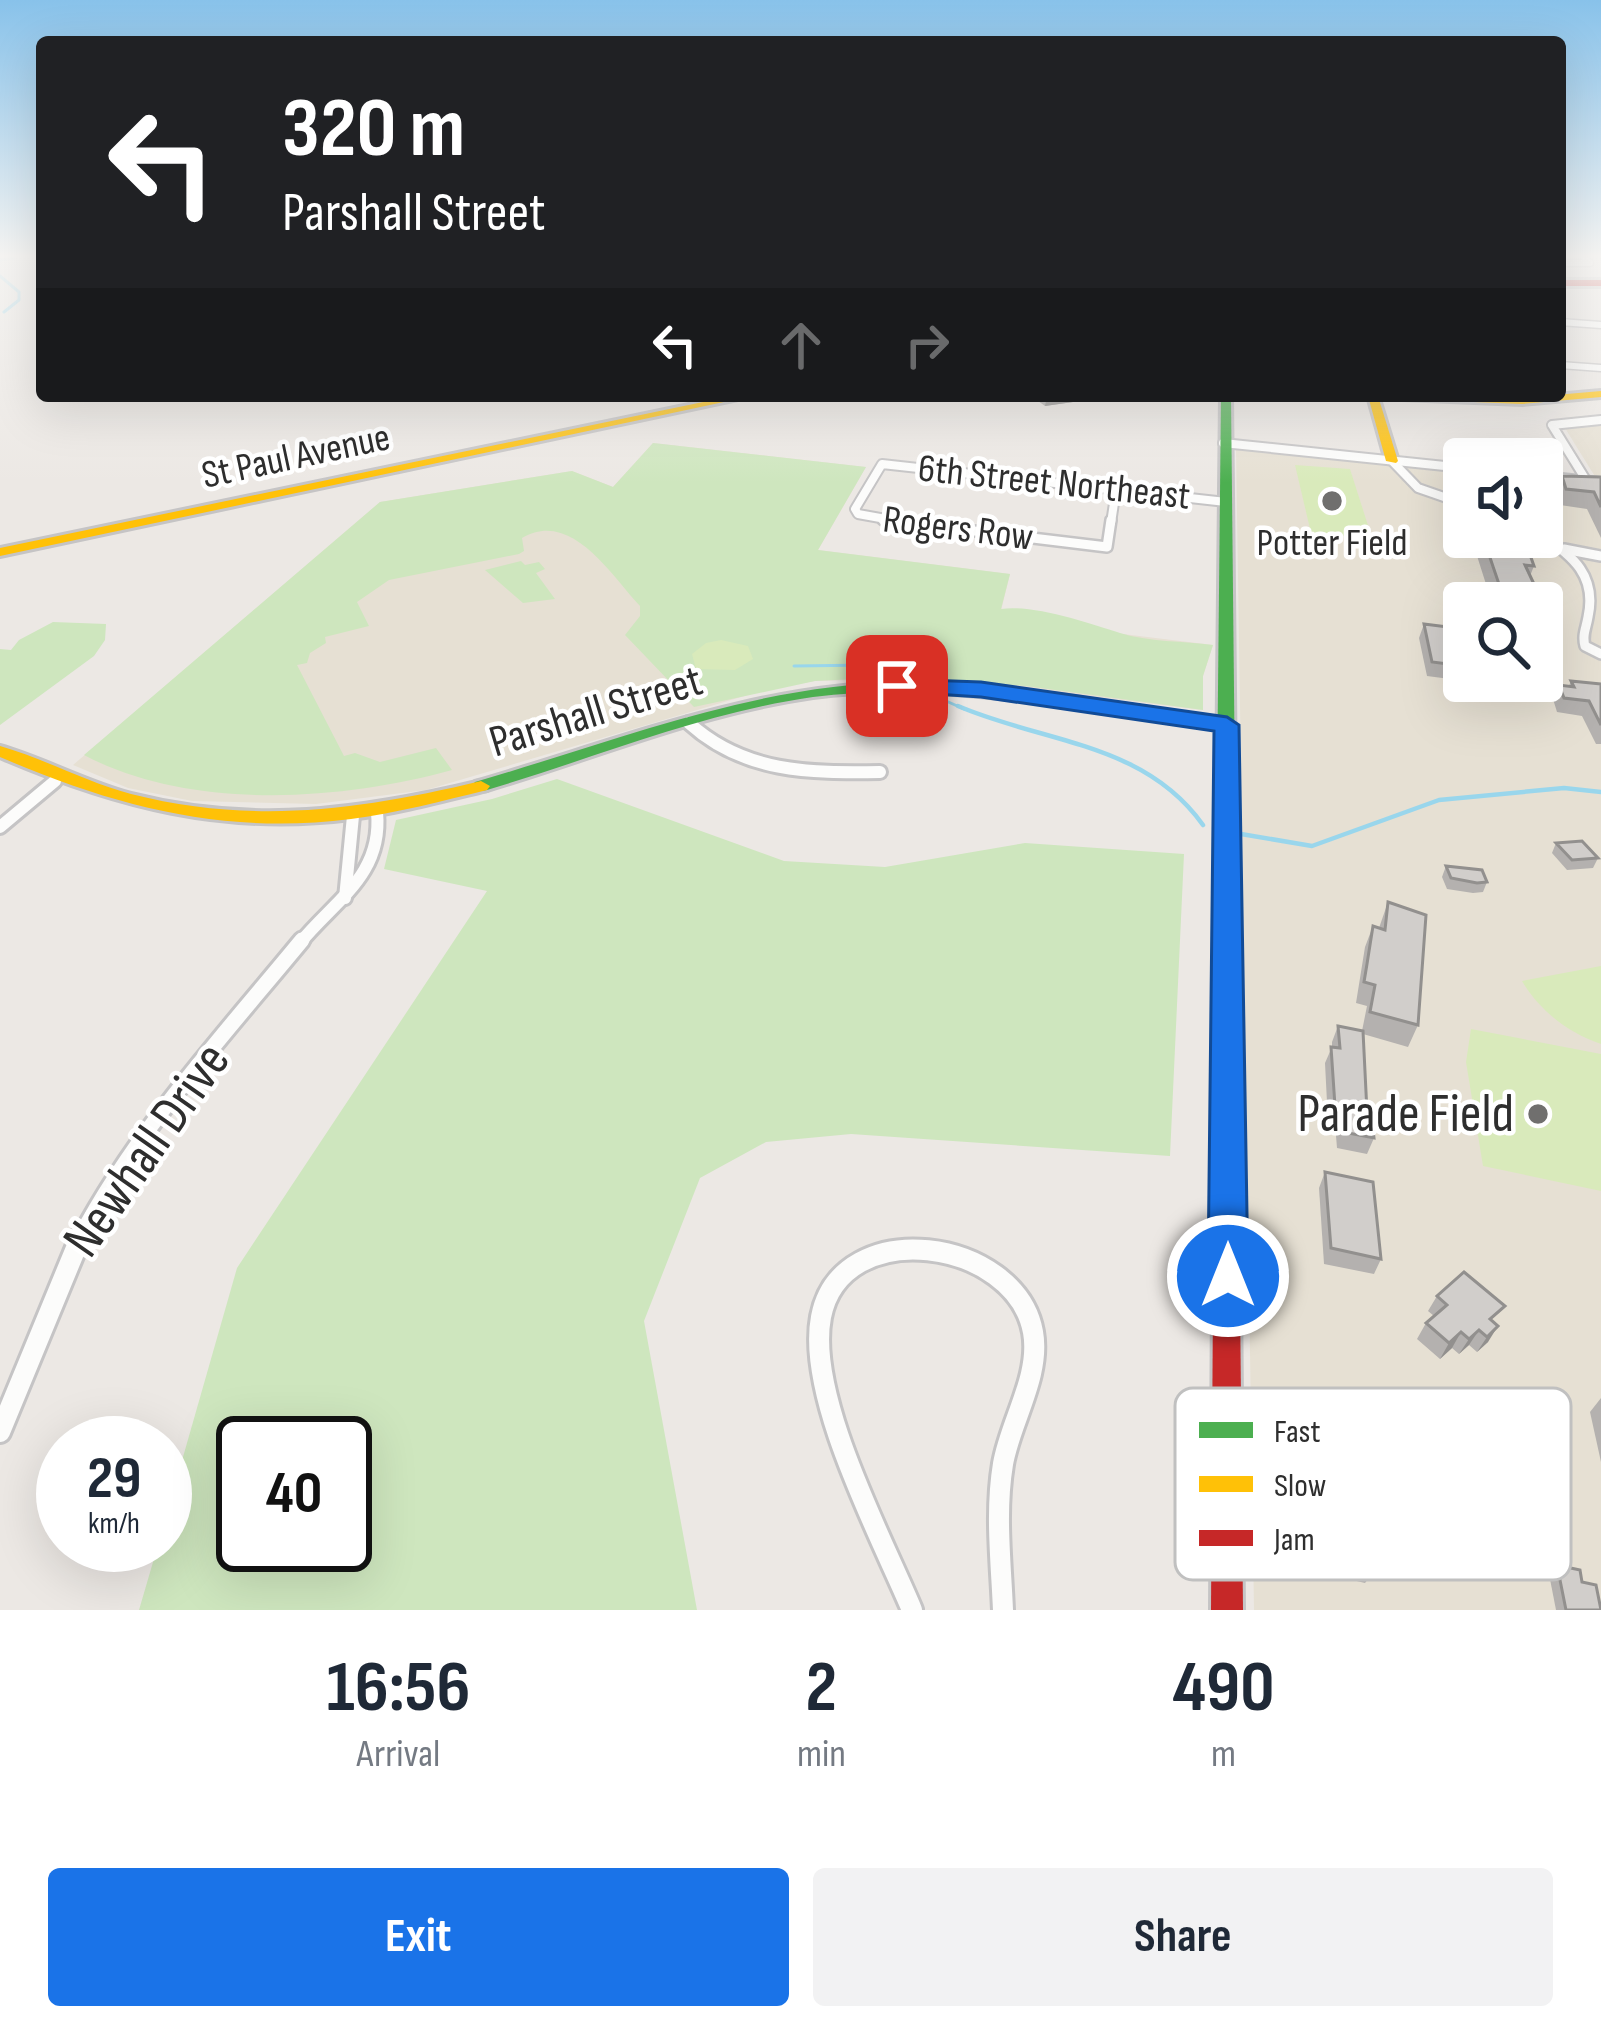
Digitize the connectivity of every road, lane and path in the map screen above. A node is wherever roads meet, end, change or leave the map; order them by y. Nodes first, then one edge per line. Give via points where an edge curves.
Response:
1 (1566, 365) edge
2 (1601, 368) edge
3 (1601, 394) edge
4 (1566, 397) edge
5 (718, 402) edge
6 (1226, 402) edge
7 (1375, 402) edge
8 (1601, 420) edge
9 (1223, 443) junction
10 (1392, 461) junction
11 (1443, 466) edge
12 (1563, 478) edge
13 (1586, 480) junction
14 (1601, 482) edge
15 (1116, 490) junction
16 (1443, 497) edge
17 (1226, 502) junction
18 (858, 514) joint
19 (1563, 548) joint
20 (0, 552) edge
21 (1600, 556) edge
22 (1576, 561) junction
23 (1601, 654) edge
24 (689, 723) junction
25 (1227, 725) junction
26 (0, 751) edge
27 (880, 772) dead end
28 (55, 781) junction
29 (377, 812) junction
30 (353, 816) junction
31 (0, 827) edge
32 (344, 902) junction
33 (1227, 1388) edge
34 (0, 1432) edge
35 (912, 1610) edge
36 (1003, 1610) edge

1 - 2 street
3 - 4 street
5 - 20 street, St Paul Avenue
6 - 9 street
7 - 10 street
8 - 13 street via 1552,425
9 - 10 street
9 - 17 street
10 - 11 street
10 - 16 street via 1418,488
12 - 13 street
13 - 14 street
15 - 17 street, 6th Street Northeast
15 - 18 street, 6th Street Northeast via 882,464
15 - 18 street, Rogers Row via 1107,548
17 - 25 street
19 - 21 street
19 - 22 street
21 - 22 street
22 - 23 street via 1594,584 1597,606 1582,639
24 - 25 street, Parshall Street via 776,699 897,686
24 - 27 street via 716,747 757,765
24 - 29 street, Parshall Street
25 - 33 street
26 - 28 street, Parshall Street
28 - 30 street, Parshall Street via 125,805 213,818
28 - 31 street
29 - 30 street, Parshall Street
29 - 32 street, Newhall Drive via 377,849
30 - 32 street
32 - 34 street, Newhall Drive via 324,914 120,1170 62,1272
35 - 36 street via 838,1423 820,1318 850,1265 921,1250 992,1270 1012,1285 1033,1332 1002,1466

